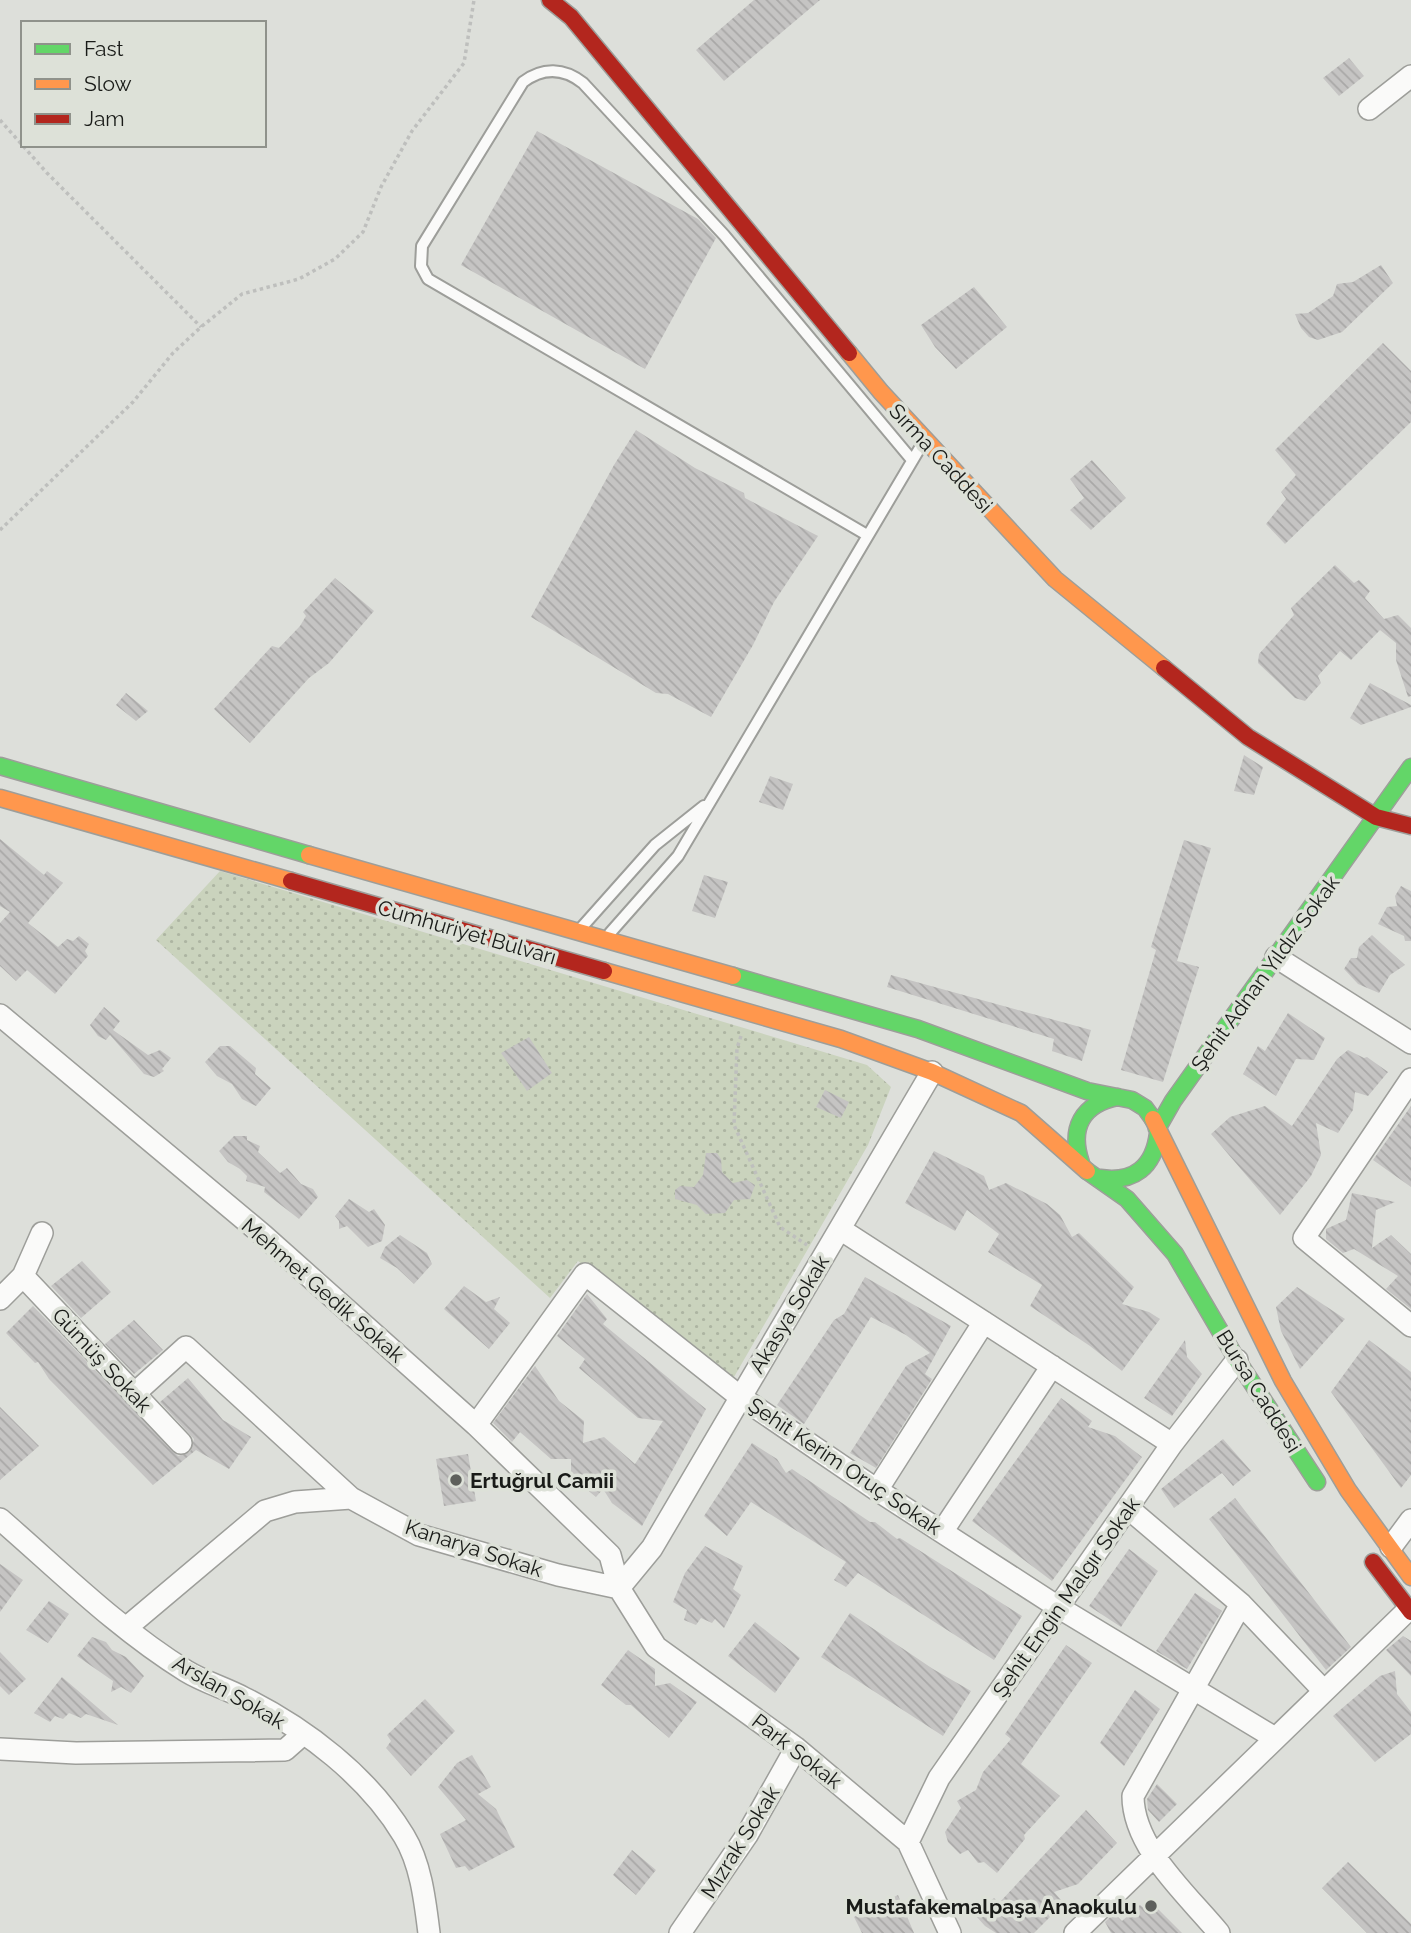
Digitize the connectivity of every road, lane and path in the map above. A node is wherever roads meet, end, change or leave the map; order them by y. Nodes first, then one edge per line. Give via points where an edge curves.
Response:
1 (474, 0) edge
2 (550, 0) edge
3 (1411, 76) edge
4 (1369, 109) dead end
5 (0, 120) edge
6 (21, 144) edge
7 (24, 147) edge
8 (201, 327) junction
9 (924, 441) junction
10 (912, 460) junction
11 (0, 530) edge
12 (867, 535) junction
13 (0, 766) edge
14 (1411, 767) edge
15 (1411, 796) edge
16 (0, 798) edge
17 (712, 800) junction
18 (1376, 817) junction
19 (1411, 826) edge
20 (579, 930) junction
21 (606, 938) junction
22 (1276, 957) junction
23 (748, 1013) junction
24 (0, 1015) edge
25 (918, 1029) joint
26 (1411, 1043) edge
27 (932, 1072) junction
28 (1411, 1079) edge
29 (1118, 1097) junction
30 (1157, 1131) junction
31 (1081, 1163) junction
32 (1100, 1178) junction
33 (840, 1230) junction
34 (42, 1233) dead end
35 (824, 1255) junction
36 (23, 1276) junction
37 (0, 1299) edge
38 (984, 1322) junction
39 (1411, 1326) edge
40 (1237, 1360) junction
41 (1052, 1366) junction
42 (134, 1395) junction
43 (739, 1396) junction
44 (476, 1425) junction
45 (181, 1443) dead end
46 (1172, 1444) junction
47 (877, 1490) junction
48 (1324, 1493) dead end
49 (351, 1498) junction
50 (1128, 1508) junction
51 (0, 1519) edge
52 (1411, 1520) edge
53 (942, 1532) junction
54 (1391, 1547) junction
55 (1366, 1552) dead end
56 (1411, 1577) edge
57 (619, 1588) junction
58 (1241, 1604) junction
59 (1058, 1607) junction
60 (1410, 1611) edge
61 (126, 1628) junction
62 (1194, 1691) junction
63 (1324, 1691) junction
64 (302, 1735) junction
65 (1275, 1738) junction
66 (796, 1748) junction
67 (0, 1749) edge
68 (908, 1842) junction
69 (1154, 1855) junction
70 (429, 1933) edge
71 (680, 1933) edge
72 (950, 1933) edge
73 (1075, 1933) edge
74 (1219, 1933) edge

1 - 8 path via 464,63 412,131 363,232 335,260 299,279 242,294
2 - 9 main road, Sırma Caddesi via 571,17
3 - 4 street
5 - 6 path
7 - 8 path
8 - 11 path via 133,402
9 - 10 lane
9 - 18 main road, Sırma Caddesi via 1055,579 1097,614 1248,737
10 - 12 lane
10 - 12 lane via 724,235 583,83 555,71 538,73 523,82 422,246 421,266 428,279
12 - 17 lane
13 - 20 main road, Cumhuriyet Bulvarı
14 - 18 main road, Şehit Adnan Yıldız Sokak
15 - 18 main road
16 - 23 main road, Cumhuriyet Bulvarı
17 - 20 lane via 655,845
17 - 21 lane via 678,856
18 - 19 main road, Sırma Caddesi
18 - 22 main road, Şehit Adnan Yıldız Sokak
20 - 21 main road, Cumhuriyet Bulvarı
21 - 25 main road, Cumhuriyet Bulvarı
22 - 26 street
22 - 30 main road, Şehit Adnan Yıldız Sokak
23 - 27 main road, Cumhuriyet Bulvarı via 841,1039
23 - 35 path via 737,1048 734,1125 780,1227
24 - 44 street, Mehmet Gedik Sokak via 263,1235
25 - 29 main road, Bursa Caddesi via 1087,1091
27 - 31 main road, Bursa Caddesi via 1021,1113
27 - 33 street, Akasya Sokak
28 - 39 street via 1304,1238
29 - 30 main road, Bursa Caddesi via 1144,1108
29 - 31 main road via 1103,1099 1082,1114 1074,1138
30 - 32 main road via 1154,1158 1136,1176 1124,1181
30 - 54 main road, Bursa Caddesi via 1283,1381 1348,1490
31 - 32 main road, Bursa Caddesi
32 - 40 main road, Bursa Caddesi via 1127,1199 1175,1254
33 - 35 street, Akasya Sokak
33 - 38 street
34 - 36 street
35 - 43 street, Akasya Sokak
36 - 37 street
36 - 42 street, Gümüş Sokak
38 - 41 street
38 - 47 street
40 - 46 street, Şehit Engin Malgır Sokak
40 - 48 main road, Bursa Caddesi
41 - 46 street
41 - 53 street
42 - 45 street, Gümüş Sokak
42 - 49 street, Kanarya Sokak via 186,1347
43 - 44 street, Şehit Kerim Oruç Sokak via 585,1274
43 - 47 street, Şehit Kerim Oruç Sokak
43 - 57 street, Akasya Sokak via 652,1548
44 - 57 street, Mehmet Gedik Sokak via 610,1555
46 - 50 street, Şehit Engin Malgır Sokak
47 - 53 street, Şehit Kerim Oruç Sokak
49 - 57 street, Kanarya Sokak via 419,1535
49 - 61 street via 295,1502 265,1511
50 - 58 street
50 - 59 street, Şehit Engin Malgır Sokak
51 - 61 street, Arslan Sokak
52 - 54 street
53 - 59 street, Şehit Kerim Oruç Sokak
54 - 56 main road, Bursa Caddesi
55 - 60 main road
57 - 66 street, Park Sokak via 656,1647
58 - 62 street
58 - 63 street
59 - 62 street, Şehit Kerim Oruç Sokak
59 - 68 street, Şehit Engin Malgır Sokak via 939,1778
60 - 63 street
61 - 64 street, Arslan Sokak via 187,1672 246,1699
62 - 65 street, Şehit Kerim Oruç Sokak
62 - 69 street via 1133,1796 1133,1812
63 - 65 street
64 - 67 street via 285,1750 76,1753
64 - 70 street, Arslan Sokak via 364,1781 405,1837 424,1893
65 - 69 street
66 - 68 street, Park Sokak
66 - 71 street, Mızrak Sokak via 747,1835
68 - 72 street, Park Sokak
69 - 73 street
69 - 74 street

